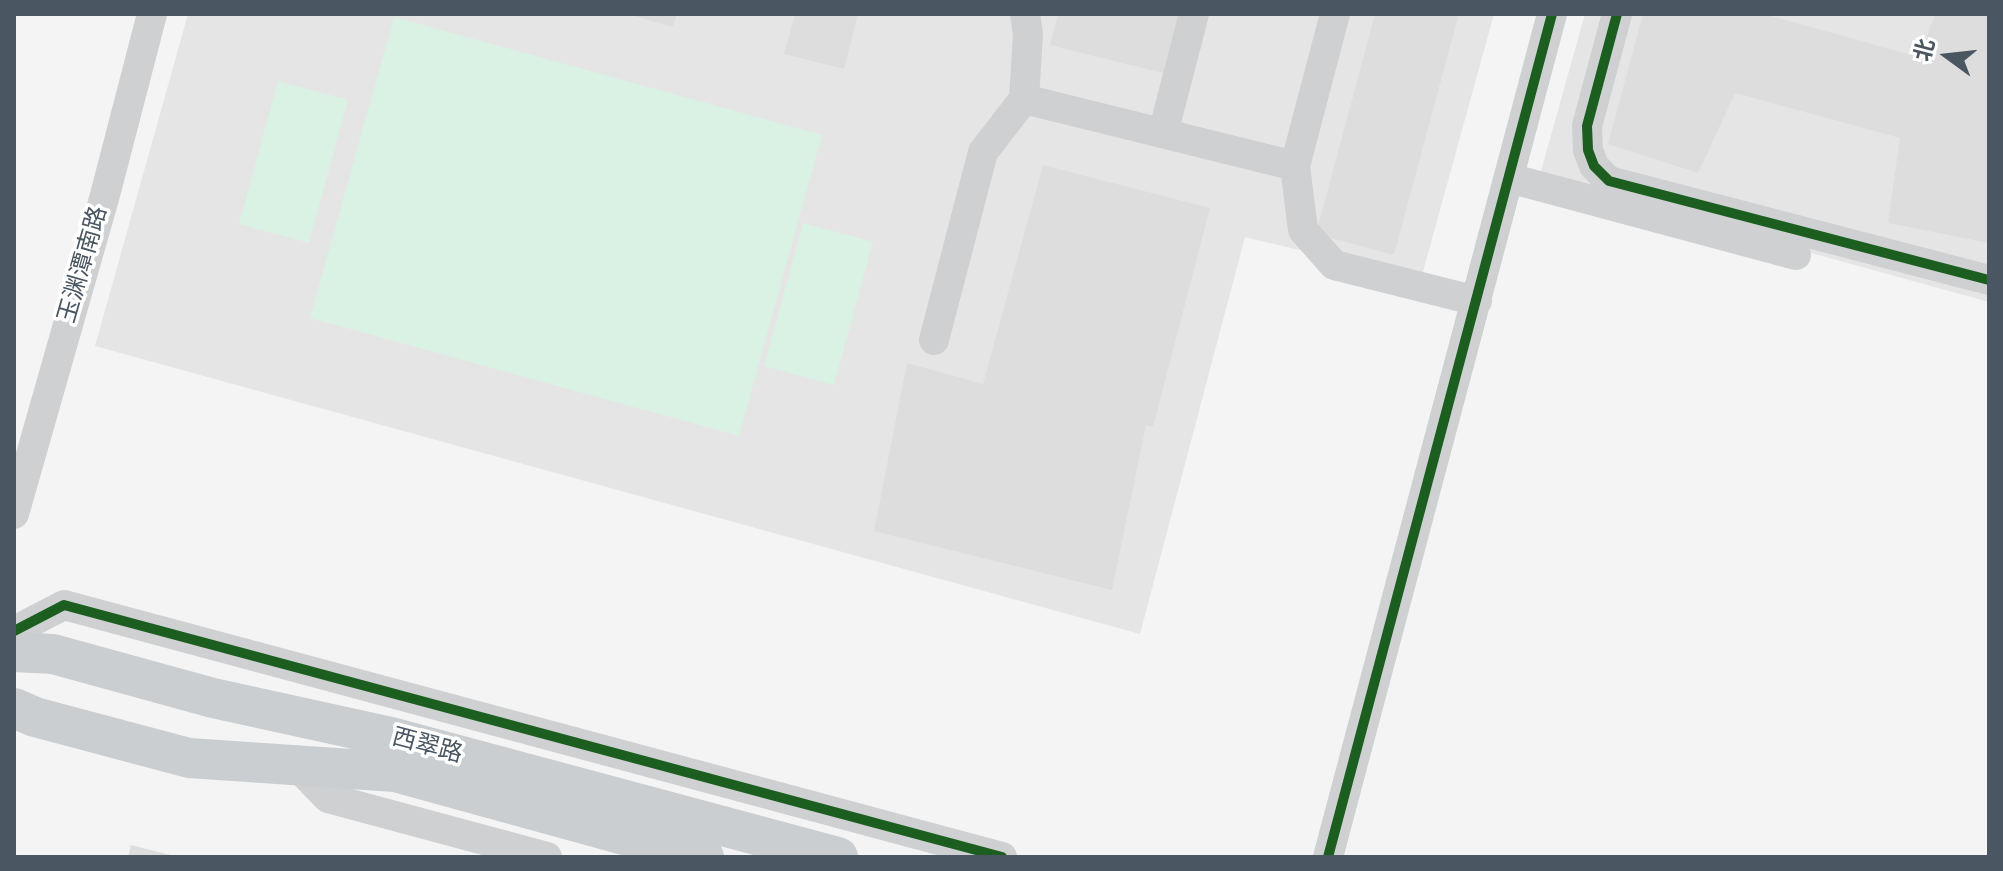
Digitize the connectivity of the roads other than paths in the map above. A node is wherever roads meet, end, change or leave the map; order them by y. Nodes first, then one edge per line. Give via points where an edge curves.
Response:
1 (152, 14) edge
2 (1025, 14) edge
3 (1194, 14) edge
4 (1335, 14) edge
5 (1552, 14) edge
6 (1617, 14) edge
7 (1024, 99) junction
8 (1163, 133) junction
9 (1295, 166) junction
10 (1509, 178) junction
11 (1796, 255) dead end
12 (1989, 280) edge
13 (1477, 301) junction
14 (934, 340) dead end
15 (14, 514) edge
16 (14, 631) edge
17 (14, 652) edge
18 (14, 708) edge
19 (297, 766) junction
20 (547, 857) edge
21 (704, 857) edge
22 (838, 857) edge
23 (1002, 857) edge
24 (1328, 857) edge

1 - 15 street, 玉渊潭南路
2 - 7 street
3 - 8 street
4 - 9 street
5 - 10 street
6 - 12 street via 1587,126 1594,166 1609,181
7 - 8 street
7 - 14 street via 983,152
8 - 9 street
9 - 13 street via 1303,230 1334,265
10 - 11 street
10 - 13 street
13 - 24 street
16 - 23 street via 64,605
17 - 22 main road, 西翠路 via 53,654 213,698 391,737
18 - 19 main road, 西翠路 via 189,758
19 - 20 street via 328,798
19 - 21 main road, 西翠路 via 395,772

